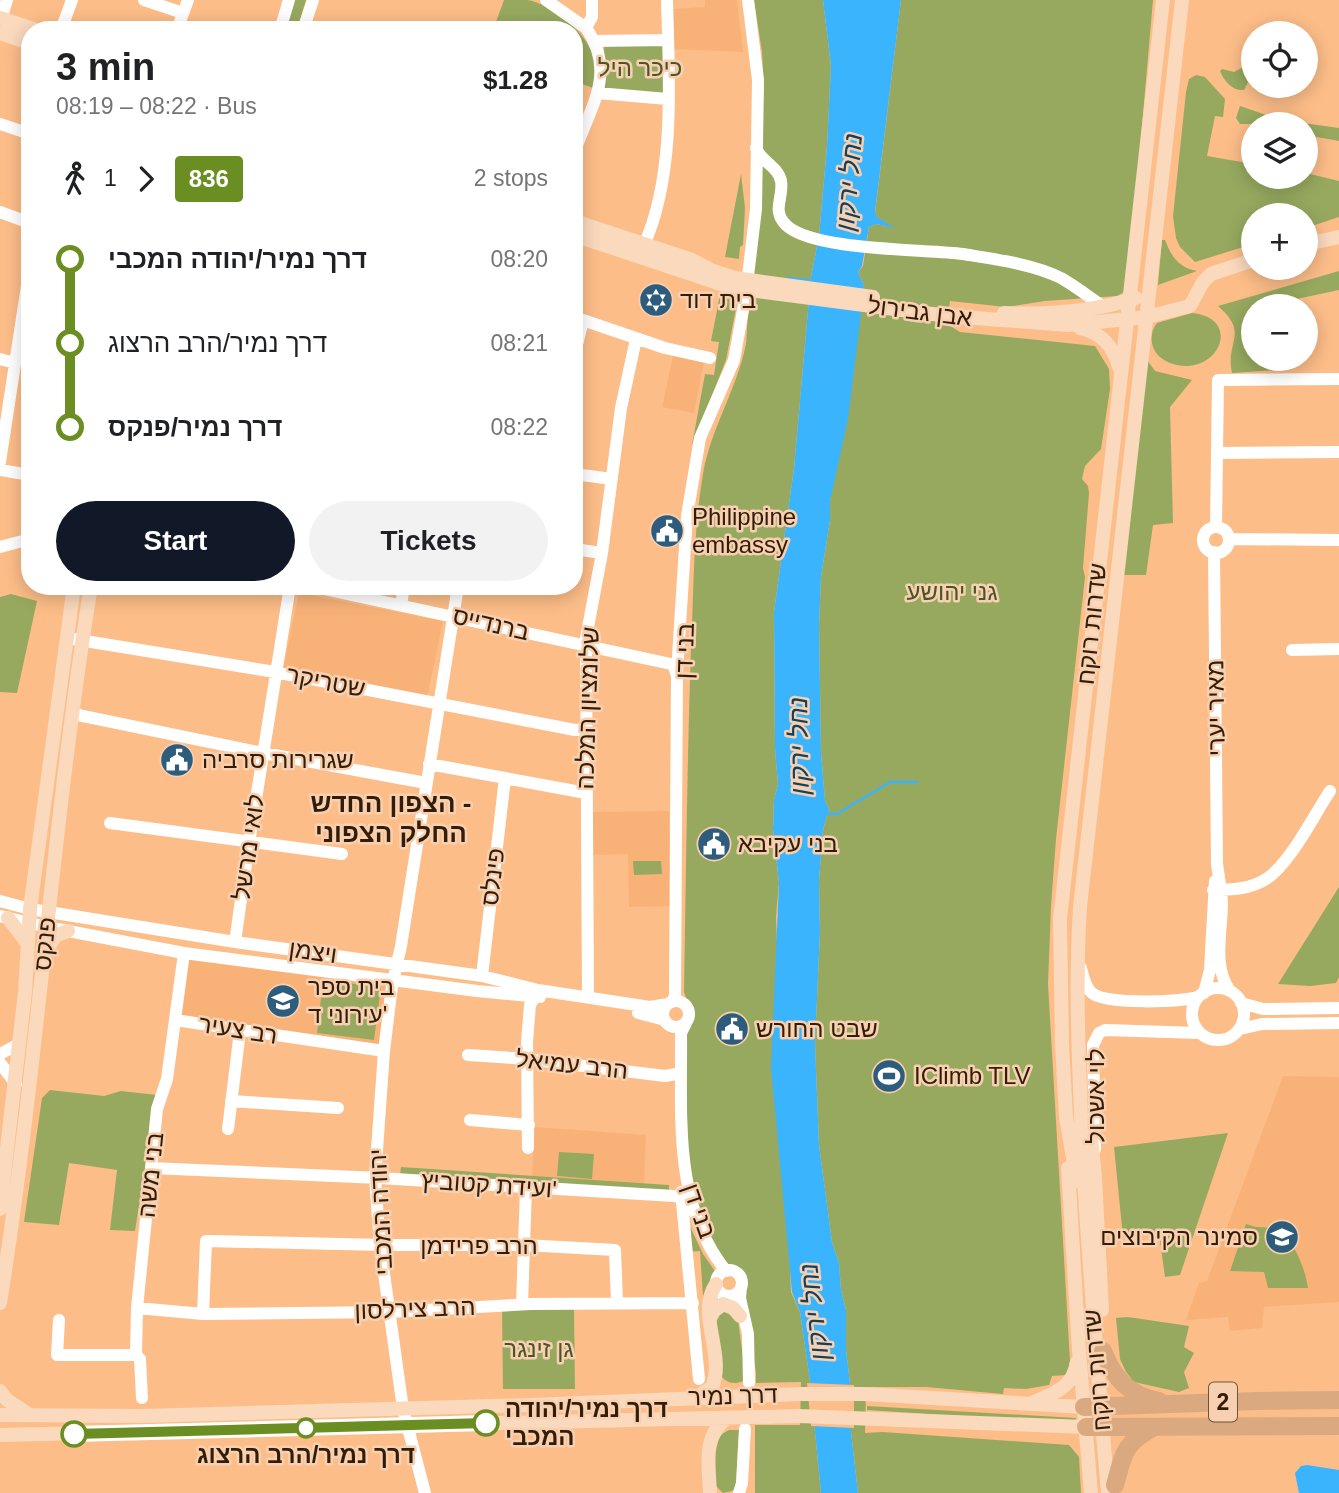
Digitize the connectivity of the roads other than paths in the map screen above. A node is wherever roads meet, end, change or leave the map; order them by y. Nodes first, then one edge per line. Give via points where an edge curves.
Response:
1 (7, 0) edge
2 (72, 0) edge
3 (144, 0) edge
4 (188, 0) edge
5 (289, 0) edge
6 (313, 0) edge
7 (546, 0) edge
8 (592, 0) edge
9 (667, 0) edge
10 (748, 0) edge
11 (1163, 0) edge
12 (1182, 0) edge
13 (183, 13) junction
14 (64, 21) edge
15 (180, 21) edge
16 (283, 21) edge
17 (306, 21) edge
18 (576, 21) edge
19 (0, 23) edge
20 (583, 26) edge
21 (21, 27) edge
22 (586, 28) junction
23 (21, 37) edge
24 (668, 40) junction
25 (594, 41) junction
26 (597, 93) junction
27 (668, 99) junction
28 (583, 122) edge
29 (756, 123) junction
30 (0, 124) edge
31 (21, 131) edge
32 (756, 148) junction
33 (775, 170) junction
34 (752, 175) junction
35 (0, 212) edge
36 (21, 219) edge
37 (583, 224) edge
38 (1339, 237) edge
39 (583, 238) edge
40 (1318, 241) edge
41 (644, 245) junction
42 (1241, 265) edge
43 (739, 281) junction
44 (1150, 293) junction
45 (1128, 301) junction
46 (1101, 305) junction
47 (948, 312) junction
48 (1147, 317) junction
49 (1126, 320) junction
50 (583, 321) edge
51 (21, 325) edge
52 (1068, 325) junction
53 (636, 339) junction
54 (710, 358) dead end
55 (0, 359) edge
56 (15, 363) junction
57 (1120, 371) junction
58 (1339, 379) edge
59 (1339, 452) edge
60 (1218, 453) junction
61 (0, 462) edge
62 (0, 470) edge
63 (21, 474) edge
64 (583, 475) edge
65 (612, 479) junction
66 (1216, 527) junction
67 (1229, 539) junction
68 (1339, 540) edge
69 (21, 541) edge
70 (0, 547) edge
71 (583, 551) edge
72 (1214, 552) junction
73 (602, 554) junction
74 (73, 595) edge
75 (90, 595) edge
76 (288, 595) edge
77 (365, 595) edge
78 (403, 595) edge
79 (457, 595) edge
80 (401, 605) junction
81 (454, 615) junction
82 (66, 638) junction
83 (82, 641) junction
84 (586, 645) junction
85 (1339, 649) edge
86 (685, 650) junction
87 (1292, 650) dead end
88 (675, 667) junction
89 (275, 672) junction
90 (439, 704) junction
91 (74, 710) junction
92 (586, 729) junction
93 (263, 753) junction
94 (429, 764) junction
95 (505, 778) junction
96 (426, 783) junction
97 (1329, 791) dead end
98 (586, 793) junction
99 (110, 822) dead end
100 (249, 843) junction
101 (342, 855) dead end
102 (1217, 890) junction
103 (0, 901) edge
104 (49, 911) junction
105 (30, 916) junction
106 (4, 917) edge
107 (47, 927) junction
108 (68, 931) junction
109 (1216, 931) junction
110 (235, 942) junction
111 (28, 944) junction
112 (184, 953) junction
113 (1077, 955) junction
114 (44, 961) junction
115 (397, 964) junction
116 (482, 976) junction
117 (396, 980) junction
118 (1230, 991) junction
119 (537, 993) junction
120 (1077, 994) junction
121 (1201, 995) junction
122 (589, 997) junction
123 (1241, 1003) junction
124 (674, 1004) junction
125 (1339, 1008) edge
126 (175, 1020) junction
127 (667, 1023) junction
128 (686, 1023) junction
129 (1339, 1023) edge
130 (1240, 1029) junction
131 (240, 1031) junction
132 (1199, 1032) junction
133 (19, 1044) junction
134 (384, 1051) junction
135 (0, 1054) edge
136 (468, 1055) dead end
137 (527, 1059) junction
138 (0, 1063) edge
139 (676, 1074) junction
140 (16, 1084) junction
141 (231, 1101) junction
142 (338, 1108) dead end
143 (1066, 1117) junction
144 (470, 1121) dead end
145 (529, 1125) junction
146 (228, 1129) dead end
147 (528, 1148) dead end
148 (151, 1168) junction
149 (1095, 1177) junction
150 (375, 1178) junction
151 (526, 1188) junction
152 (681, 1195) junction
153 (0, 1209) edge
154 (695, 1210) junction
155 (380, 1245) junction
156 (524, 1245) junction
157 (1087, 1248) junction
158 (723, 1284) junction
159 (741, 1287) junction
160 (617, 1302) junction
161 (0, 1303) edge
162 (693, 1303) junction
163 (522, 1304) junction
164 (137, 1308) junction
165 (389, 1312) junction
166 (203, 1314) junction
167 (740, 1316) junction
168 (710, 1318) junction
169 (59, 1320) dead end
170 (1079, 1350) junction
171 (1103, 1351) junction
172 (136, 1355) junction
173 (716, 1373) junction
174 (699, 1379) dead end
175 (744, 1388) junction
176 (0, 1391) edge
177 (142, 1398) dead end
178 (696, 1398) junction
179 (1339, 1400) edge
180 (1172, 1404) junction
181 (1027, 1405) junction
182 (1084, 1407) junction
183 (1108, 1407) junction
184 (0, 1415) edge
185 (31, 1416) junction
186 (405, 1417) junction
187 (740, 1423) junction
188 (1028, 1426) junction
189 (1156, 1426) junction
190 (1339, 1426) edge
191 (1086, 1427) junction
192 (1110, 1427) junction
193 (0, 1435) edge
194 (19, 1436) junction
195 (0, 1447) edge
196 (1088, 1460) junction
197 (1113, 1490) edge
198 (710, 1492) edge
199 (425, 1493) edge
200 (739, 1493) edge
201 (747, 1493) edge
202 (1091, 1493) edge

1 - 19 street
2 - 14 street
3 - 13 street
4 - 13 street
5 - 16 street
6 - 17 street
7 - 18 street
8 - 22 street via 592,17
9 - 24 street
10 - 29 street via 758,72
11 - 45 main road, שדרות רוקח
12 - 44 main road, שדרות רוקח
13 - 15 street
19 - 21 main road
19 - 23 main road
20 - 22 street
22 - 25 street
24 - 25 street
24 - 27 street
25 - 26 street via 602,67
26 - 27 street
26 - 28 street
27 - 41 street via 662,187
29 - 32 street
29 - 34 street via 751,134
30 - 31 street
32 - 33 street
32 - 34 street
33 - 34 street via 766,168
33 - 46 street via 781,179 779,215 795,233 807,238 947,252 1023,266 1060,277
34 - 43 street via 756,209
35 - 36 street
37 - 41 main road, אבן גבירול
38 - 40 main road
39 - 43 main road, אבן גבירול
41 - 43 main road, אבן גבירול
42 - 48 main road, אבן גבירול via 1211,274 1190,306
43 - 47 main road, אבן גבירול
44 - 45 main road, אבן גבירול
44 - 48 main road, שדרות רוקח
45 - 46 main road, אבן גבירול
45 - 49 main road, שדרות רוקח
46 - 47 main road, אבן גבירול via 1035,314
47 - 52 main road, אבן גבירול
48 - 49 main road, אבן גבירול
48 - 113 main road, שדרות רוקח
49 - 52 main road, אבן גבירול
49 - 57 main road, שדרות רוקח
50 - 53 street
51 - 56 street
52 - 57 main road via 1104,338
53 - 54 street
53 - 65 street, שלומציון המלכה
55 - 56 street
56 - 61 street
57 - 143 main road, שדרות רוקח via 1060,919
58 - 60 street via 1218,380
59 - 60 street
60 - 66 street
62 - 63 street
64 - 65 street
65 - 73 street, שלומציון המלכה
66 - 67 street
66 - 72 street via 1203,537 1204,545
67 - 68 street
67 - 72 street via 1226,548
69 - 70 street
71 - 73 street
72 - 102 street, מאיר יערי
73 - 84 street, שלומציון המלכה
74 - 82 main road, פנקס
75 - 83 main road, פנקס
76 - 89 street, לואי מרשל
77 - 80 street, ברנדייס
78 - 80 street
79 - 81 street, יהודה המכבי
80 - 81 street, ברנדייס
81 - 84 street, ברנדייס
81 - 90 street, יהודה המכבי
82 - 83 street, שטריקר
82 - 105 main road, פנקס
83 - 89 street, שטריקר
83 - 91 main road, פנקס
84 - 88 street, ברנדייס
84 - 92 street, שלומציון המלכה
85 - 87 street
86 - 88 street
86 - 88 street, בני דן via 697,478 707,434 738,360 745,303 734,360 702,432 692,477
86 - 124 street, בני דן via 680,996
88 - 124 street, בני דן
89 - 90 street, שטריקר
89 - 93 street, לואי מרשל
90 - 92 street, שטריקר
90 - 94 street, יהודה המכבי
91 - 93 street via 78,715
91 - 104 main road, פנקס
92 - 98 street, שלומציון המלכה
93 - 96 street
93 - 100 street, לואי מרשל
94 - 95 street
94 - 96 street, יהודה המכבי
95 - 98 street
95 - 116 street, פינלס
96 - 115 street, יהודה המכבי
97 - 102 street via 1279,869 1252,885
98 - 122 street, שלומציון המלכה
99 - 100 street
100 - 101 street
100 - 110 street, לואי מרשל
102 - 109 street, מאיר יערי
103 - 105 street, ויצמן
104 - 105 street, ויצמן
104 - 107 main road, פנקס
104 - 110 street, ויצמן
105 - 106 street, ויצמן
105 - 107 street, ויצמן
105 - 111 main road, פנקס
106 - 111 main road
107 - 108 street, ויצמן
107 - 114 main road, פנקס
108 - 112 street, ויצמן
108 - 114 main road via 55,936
109 - 118 street, מאיר יערי via 1220,970
109 - 121 street, מאיר יערי
110 - 115 street, ויצמן
111 - 133 main road, פנקס
112 - 117 street, ויצמן
112 - 126 street, בני משה
113 - 120 main road, שדרות רוקח
113 - 121 street via 1087,987 1098,997 1178,1001
114 - 161 main road, פנקס
115 - 116 street, ויצמן
115 - 117 street, יהודה המכבי
116 - 119 street, ויצמן
117 - 119 street, ויצמן
117 - 134 street, יהודה המכבי
118 - 121 street via 1216,988
118 - 123 street
119 - 122 street, ויצמן
119 - 127 street, ויצמן via 649,1015
119 - 137 street via 530,1005
120 - 149 main road
120 - 157 main road, שדרות רוקח
121 - 132 street via 1192,1011
122 - 124 street, ויצמן via 650,1007
123 - 125 street via 1263,1009
123 - 130 street
124 - 127 street via 664,1012
124 - 128 street via 689,1015
126 - 131 street, רב צעיר
126 - 148 street, בני משה via 167,1079 157,1109
127 - 128 street via 679,1027
127 - 139 street, בני דן via 674,1035
128 - 154 street, בני דן via 681,1032 682,1159
129 - 130 street via 1262,1024
130 - 132 street via 1220,1040
131 - 134 street, רב צעיר
131 - 141 street
132 - 149 street, לוי אשכול via 1105,1030 1096,1037
133 - 135 street
133 - 140 main road, פנקס
134 - 150 street, יהודה המכבי
136 - 137 street, הרב עמיאל
137 - 139 street, הרב עמיאל
137 - 145 street
138 - 140 street
139 - 152 street, בני דן
140 - 153 main road, פנקס
141 - 142 street
141 - 146 street
143 - 157 main road, שדרות רוקח
143 - 170 main road
144 - 145 street
145 - 147 street
148 - 150 street, ועידת קטוביץ'
148 - 164 street, בני משה
149 - 171 main road
150 - 151 street, ועידת קטוביץ'
150 - 155 street, יהודה המכבי
151 - 152 street, ועידת קטוביץ'
151 - 156 street
152 - 154 street
152 - 158 street, בני דן
152 - 162 street, בני דן
154 - 158 street, בני דן
155 - 156 street, הרב פרידמן
155 - 165 street, יהודה המכבי
155 - 166 street, הרב פרידמן via 206,1241
156 - 160 street, הרב פרידמן via 615,1250
156 - 163 street
157 - 197 main road, שדרות רוקח
158 - 159 street via 736,1294
158 - 159 street via 737,1273
158 - 167 street, בני דן
158 - 168 main road via 709,1297
159 - 175 street via 748,1334
160 - 162 street, הרב צירלסון
160 - 163 street, הרב צירלסון
162 - 174 street, בני דן
163 - 165 street, הרב צירלסון
164 - 166 street, הרב צירלסון
164 - 172 street, בני משה
165 - 166 street, הרב צירלסון
165 - 186 street, יהודה המכבי
167 - 168 main road via 723,1304
167 - 175 street, בני דן
168 - 173 main road
169 - 172 street via 57,1355
170 - 181 main road via 1070,1382
170 - 182 main road
171 - 180 highway via 1110,1370 1129,1390 1145,1399
171 - 183 main road
172 - 177 street, בני משה
173 - 175 main road via 722,1384
173 - 178 main road via 712,1387
175 - 178 main road, דרך נמיר
175 - 181 main road, דרך נמיר
176 - 185 main road
178 - 186 main road, דרך נמיר
179 - 180 highway, דרך נמיר / 2
180 - 183 highway, דרך נמיר / 2
181 - 182 main road, דרך נמיר
182 - 183 highway, דרך נמיר / 2
182 - 191 main road
183 - 192 main road
184 - 185 main road, דרך נמיר
185 - 186 main road, דרך נמיר
186 - 187 main road, דרך נמיר
186 - 194 main road, דרך נמיר
186 - 199 street, יהודה המכבי
187 - 188 main road, דרך נמיר via 864,1418
187 - 198 main road via 713,1431 708,1443
187 - 200 street
187 - 201 street
188 - 191 main road, דרך נמיר
188 - 196 main road via 1071,1437
189 - 190 highway, דרך נמיר / 2
189 - 192 highway, דרך נמיר / 2
189 - 197 highway via 1131,1442
191 - 192 highway, דרך נמיר / 2
191 - 196 main road
192 - 197 main road
193 - 194 main road, דרך נמיר
194 - 195 main road
196 - 202 main road

